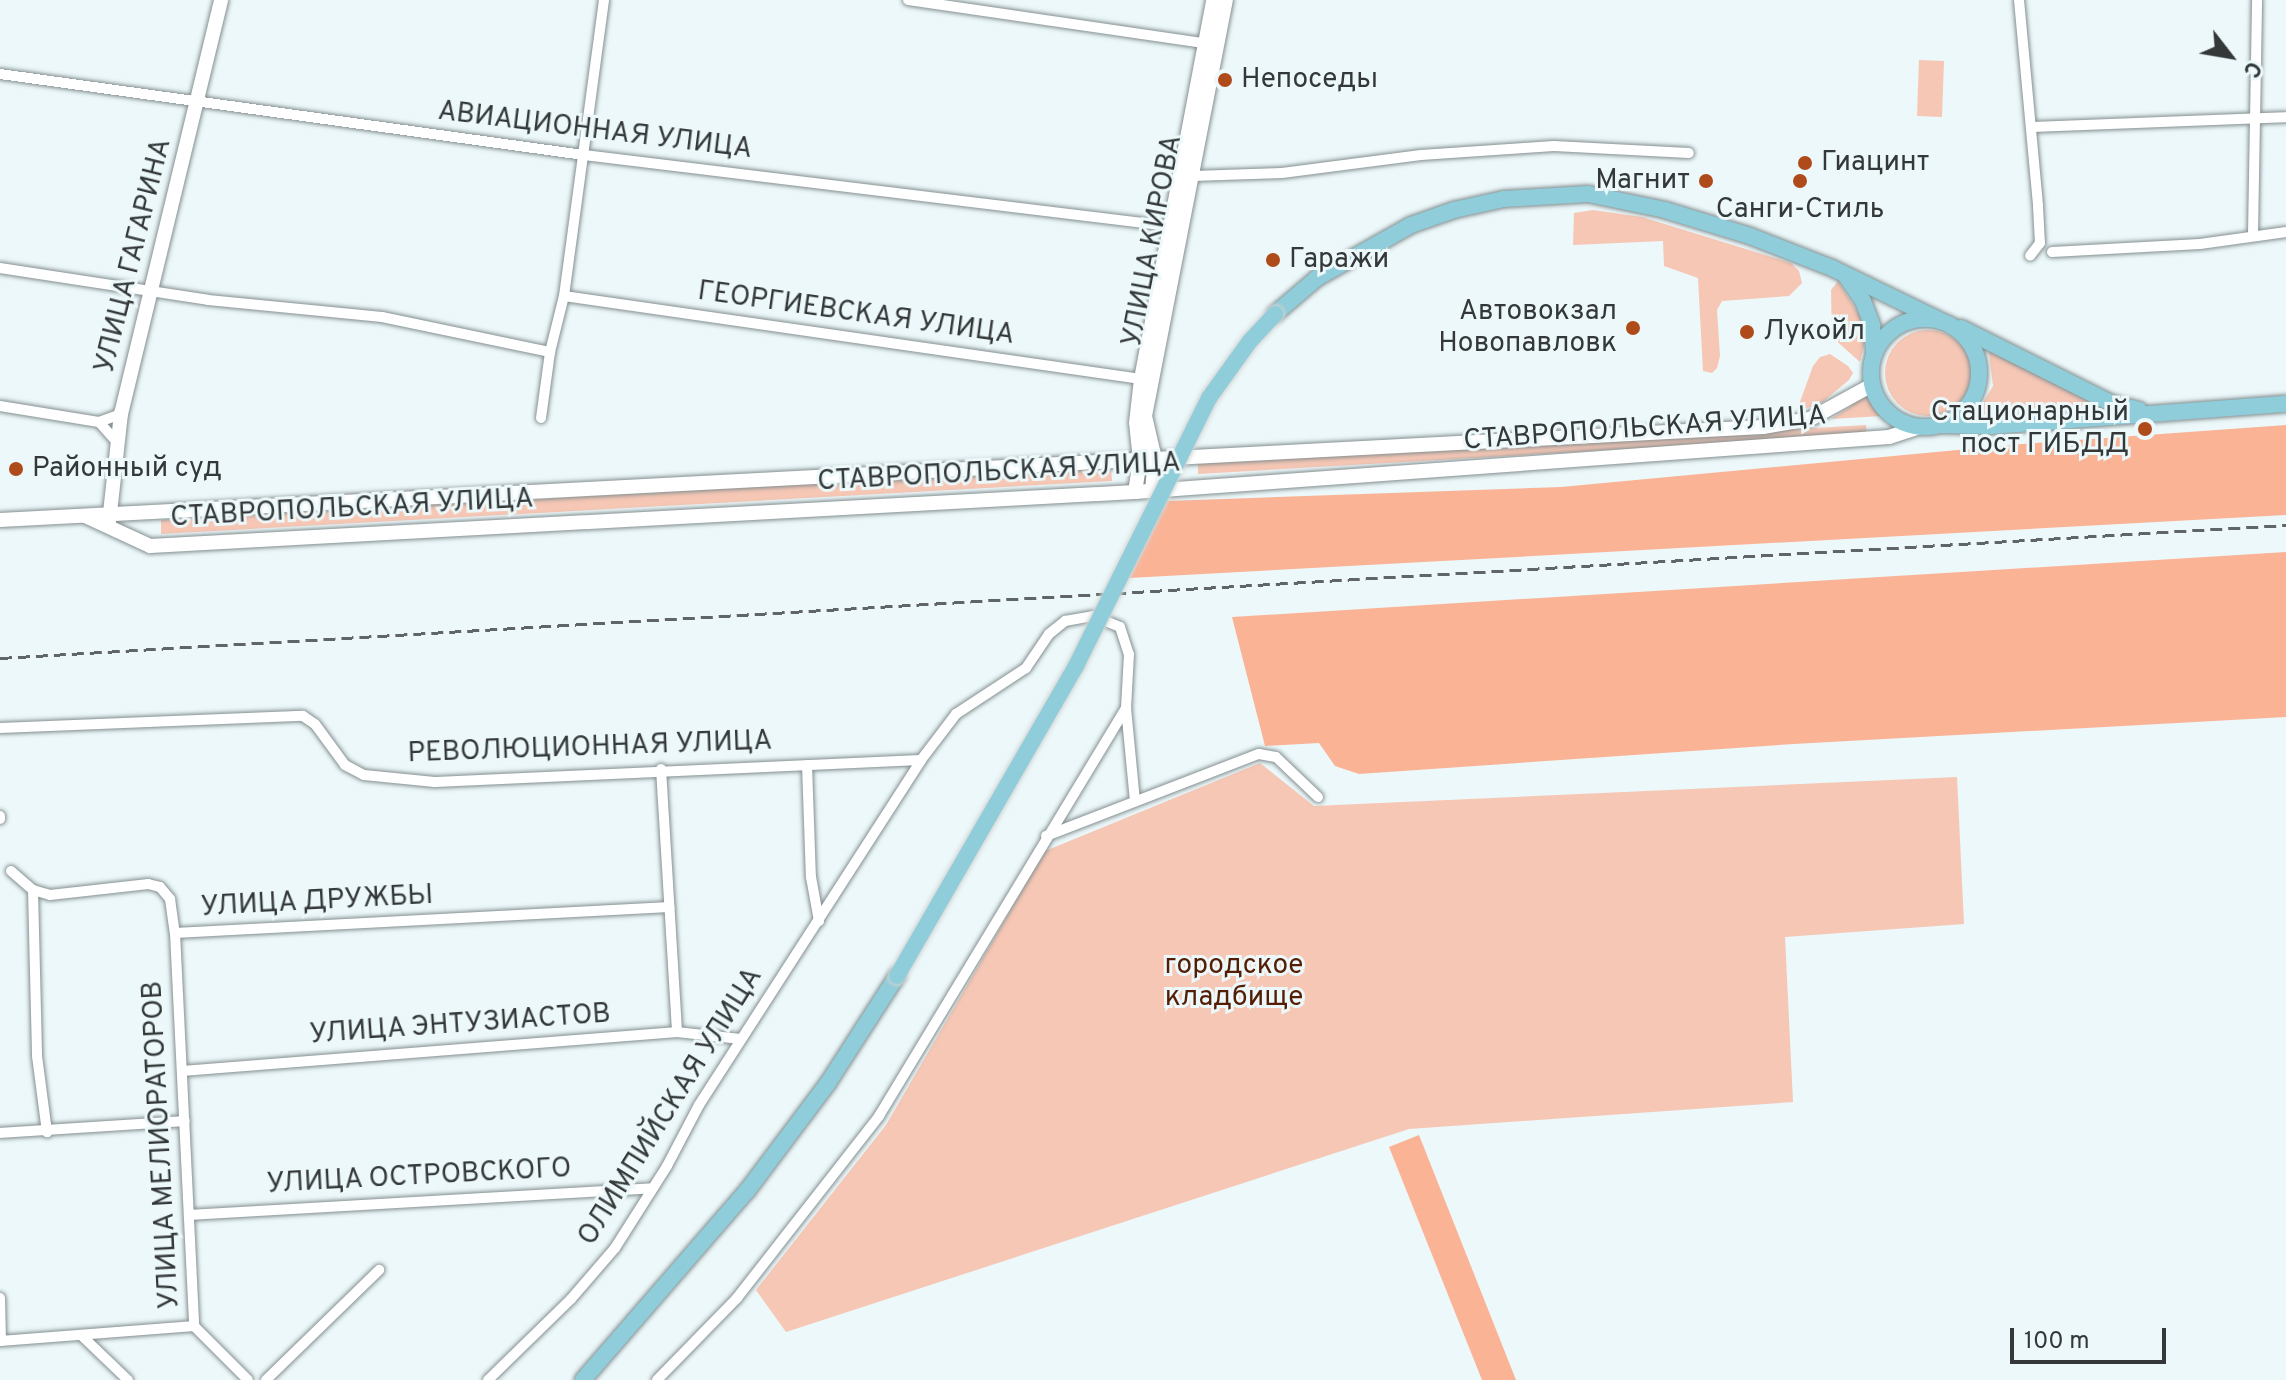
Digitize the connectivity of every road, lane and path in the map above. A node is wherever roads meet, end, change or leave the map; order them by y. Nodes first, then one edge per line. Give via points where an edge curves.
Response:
1 (221, 0) edge
2 (604, 0) edge
3 (908, 0) edge
4 (1213, 0) edge
5 (1226, 0) edge
6 (2019, 0) edge
7 (2257, 0) edge
8 (1211, 44) junction
9 (0, 74) edge
10 (198, 104) junction
11 (2286, 117) edge
12 (2255, 119) junction
13 (2031, 127) junction
14 (1689, 153) dead end
15 (584, 155) junction
16 (1193, 176) junction
17 (1179, 227) junction
18 (2286, 232) edge
19 (2253, 234) junction
20 (2052, 252) dead end
21 (2030, 256) dead end
22 (0, 268) edge
23 (1845, 275) junction
24 (154, 291) junction
25 (564, 296) junction
26 (1946, 323) junction
27 (550, 352) junction
28 (1874, 353) junction
29 (1141, 379) junction
30 (1872, 385) junction
31 (2286, 404) edge
32 (0, 406) edge
33 (2148, 413) junction
34 (121, 414) junction
35 (541, 418) dead end
36 (99, 422) junction
37 (1939, 425) junction
38 (1920, 427) junction
39 (116, 441) junction
40 (1148, 459) junction
41 (1152, 491) junction
42 (1135, 492) junction
43 (109, 519) junction
44 (0, 520) edge
45 (1126, 708) junction
46 (0, 728) edge
47 (921, 760) junction
48 (807, 765) junction
49 (661, 769) junction
50 (1318, 797) dead end
51 (1135, 802) junction
52 (1046, 836) junction
53 (11, 871) dead end
54 (33, 890) junction
55 (669, 907) junction
56 (819, 921) junction
57 (175, 933) junction
58 (677, 1032) junction
59 (741, 1039) junction
60 (182, 1071) junction
61 (185, 1121) junction
62 (47, 1132) junction
63 (0, 1133) edge
64 (652, 1188) junction
65 (189, 1215) junction
66 (379, 1270) dead end
67 (0, 1298) edge
68 (194, 1326) junction
69 (81, 1335) junction
70 (1, 1341) edge
71 (115, 1365) junction
72 (121, 1380) edge
73 (128, 1380) edge
74 (248, 1380) edge
75 (266, 1380) edge
76 (488, 1380) edge
77 (583, 1380) edge
78 (657, 1380) edge

1 - 10 main road, УЛИЦА ГАГАРИНА
2 - 15 street
3 - 8 street
4 - 8 main road, УЛИЦА КИРОВА
5 - 8 main road, УЛИЦА КИРОВА
6 - 13 street
7 - 12 street
8 - 16 main road, УЛИЦА КИРОВА
8 - 17 main road, УЛИЦА КИРОВА
9 - 10 street, АВИАЦИОННАЯ УЛИЦА
10 - 15 street, АВИАЦИОННАЯ УЛИЦА
10 - 24 main road, УЛИЦА ГАГАРИНА
11 - 12 street
12 - 13 street
12 - 19 street
13 - 21 street via 2040,243
14 - 16 street via 1554,146 1421,155 1282,173
15 - 17 street, АВИАЦИОННАЯ УЛИЦА
15 - 25 street
16 - 17 main road, УЛИЦА КИРОВА
17 - 29 main road, УЛИЦА КИРОВА
17 - 40 main road, УЛИЦА КИРОВА via 1145,416
18 - 19 street
19 - 20 street via 2200,244
22 - 24 street
23 - 26 main road
23 - 28 main road via 1872,325
23 - 77 main road, bridge via 1750,236 1665,210 1588,194 1546,194 1454,210 1411,225 1317,278 1275,314 1209,398 1076,666 897,976 828,1083 747,1191
24 - 27 street via 382,317
24 - 34 main road, УЛИЦА ГАГАРИНА
25 - 27 street
25 - 29 street, ГЕОРГИЕВСКАЯ УЛИЦА
26 - 28 main road via 1908,321 1894,328
26 - 33 main road via 2111,403
26 - 37 main road via 1972,346 1980,373 1964,411
27 - 35 street
28 - 30 main road
29 - 40 main road, УЛИЦА КИРОВА via 1136,423
30 - 38 main road via 1894,418
30 - 40 main road, СТАВРОПОЛЬСКАЯ УЛИЦА via 1810,419 1763,427
31 - 33 main road
32 - 36 street
33 - 37 main road
34 - 36 street
34 - 39 main road, УЛИЦА ГАГАРИНА
36 - 39 street
37 - 38 main road
38 - 41 main road, СТАВРОПОЛЬСКАЯ УЛИЦА via 1889,437
39 - 43 main road, УЛИЦА ГАГАРИНА
40 - 41 main road, УЛИЦА КИРОВА
40 - 42 main road, УЛИЦА КИРОВА
40 - 43 main road, СТАВРОПОЛЬСКАЯ УЛИЦА
41 - 42 main road, СТАВРОПОЛЬСКАЯ УЛИЦА
42 - 43 main road, СТАВРОПОЛЬСКАЯ УЛИЦА via 150,546
43 - 44 main road, СТАВРОПОЛЬСКАЯ УЛИЦА via 85,515
45 - 47 street, ОЛИМПИЙСКАЯ УЛИЦА via 1129,654 1120,627 1093,616 1065,621 1049,634 1026,668 956,714
45 - 51 street
45 - 52 street
46 - 49 street, РЕВОЛЮЦИОННАЯ УЛИЦА via 291,715 315,724 345,765 364,775 435,782
47 - 48 street, РЕВОЛЮЦИОННАЯ УЛИЦА
47 - 56 street, ОЛИМПИЙСКАЯ УЛИЦА
48 - 49 street, РЕВОЛЮЦИОННАЯ УЛИЦА
48 - 56 street via 811,877
49 - 55 street
50 - 51 street via 1276,757 1259,754
51 - 52 street
52 - 78 street via 879,1116 737,1298
53 - 54 street
54 - 57 street, УЛИЦА ДРУЖБЫ via 50,895 160,887 170,899
54 - 62 street via 32,971
55 - 57 street, УЛИЦА ДРУЖБЫ
55 - 58 street
56 - 59 street, ОЛИМПИЙСКАЯ УЛИЦА
57 - 60 street, УЛИЦА МЕЛИОРАТОРОВ
58 - 59 street, УЛИЦА ЭНТУЗИАСТОВ
58 - 60 street, УЛИЦА ЭНТУЗИАСТОВ
59 - 64 street, ОЛИМПИЙСКАЯ УЛИЦА
60 - 61 street, УЛИЦА МЕЛИОРАТОРОВ
61 - 62 street
61 - 65 street, УЛИЦА МЕЛИОРАТОРОВ
62 - 63 street
64 - 65 street, УЛИЦА ОСТРОВСКОГО
64 - 76 street, ОЛИМПИЙСКАЯ УЛИЦА via 615,1248
65 - 68 street, УЛИЦА МЕЛИОРАТОРОВ
66 - 75 street
67 - 70 street
68 - 69 street
68 - 74 street, УЛИЦА МЕЛИОРАТОРОВ
69 - 70 street
69 - 71 street
71 - 72 street
71 - 73 street

